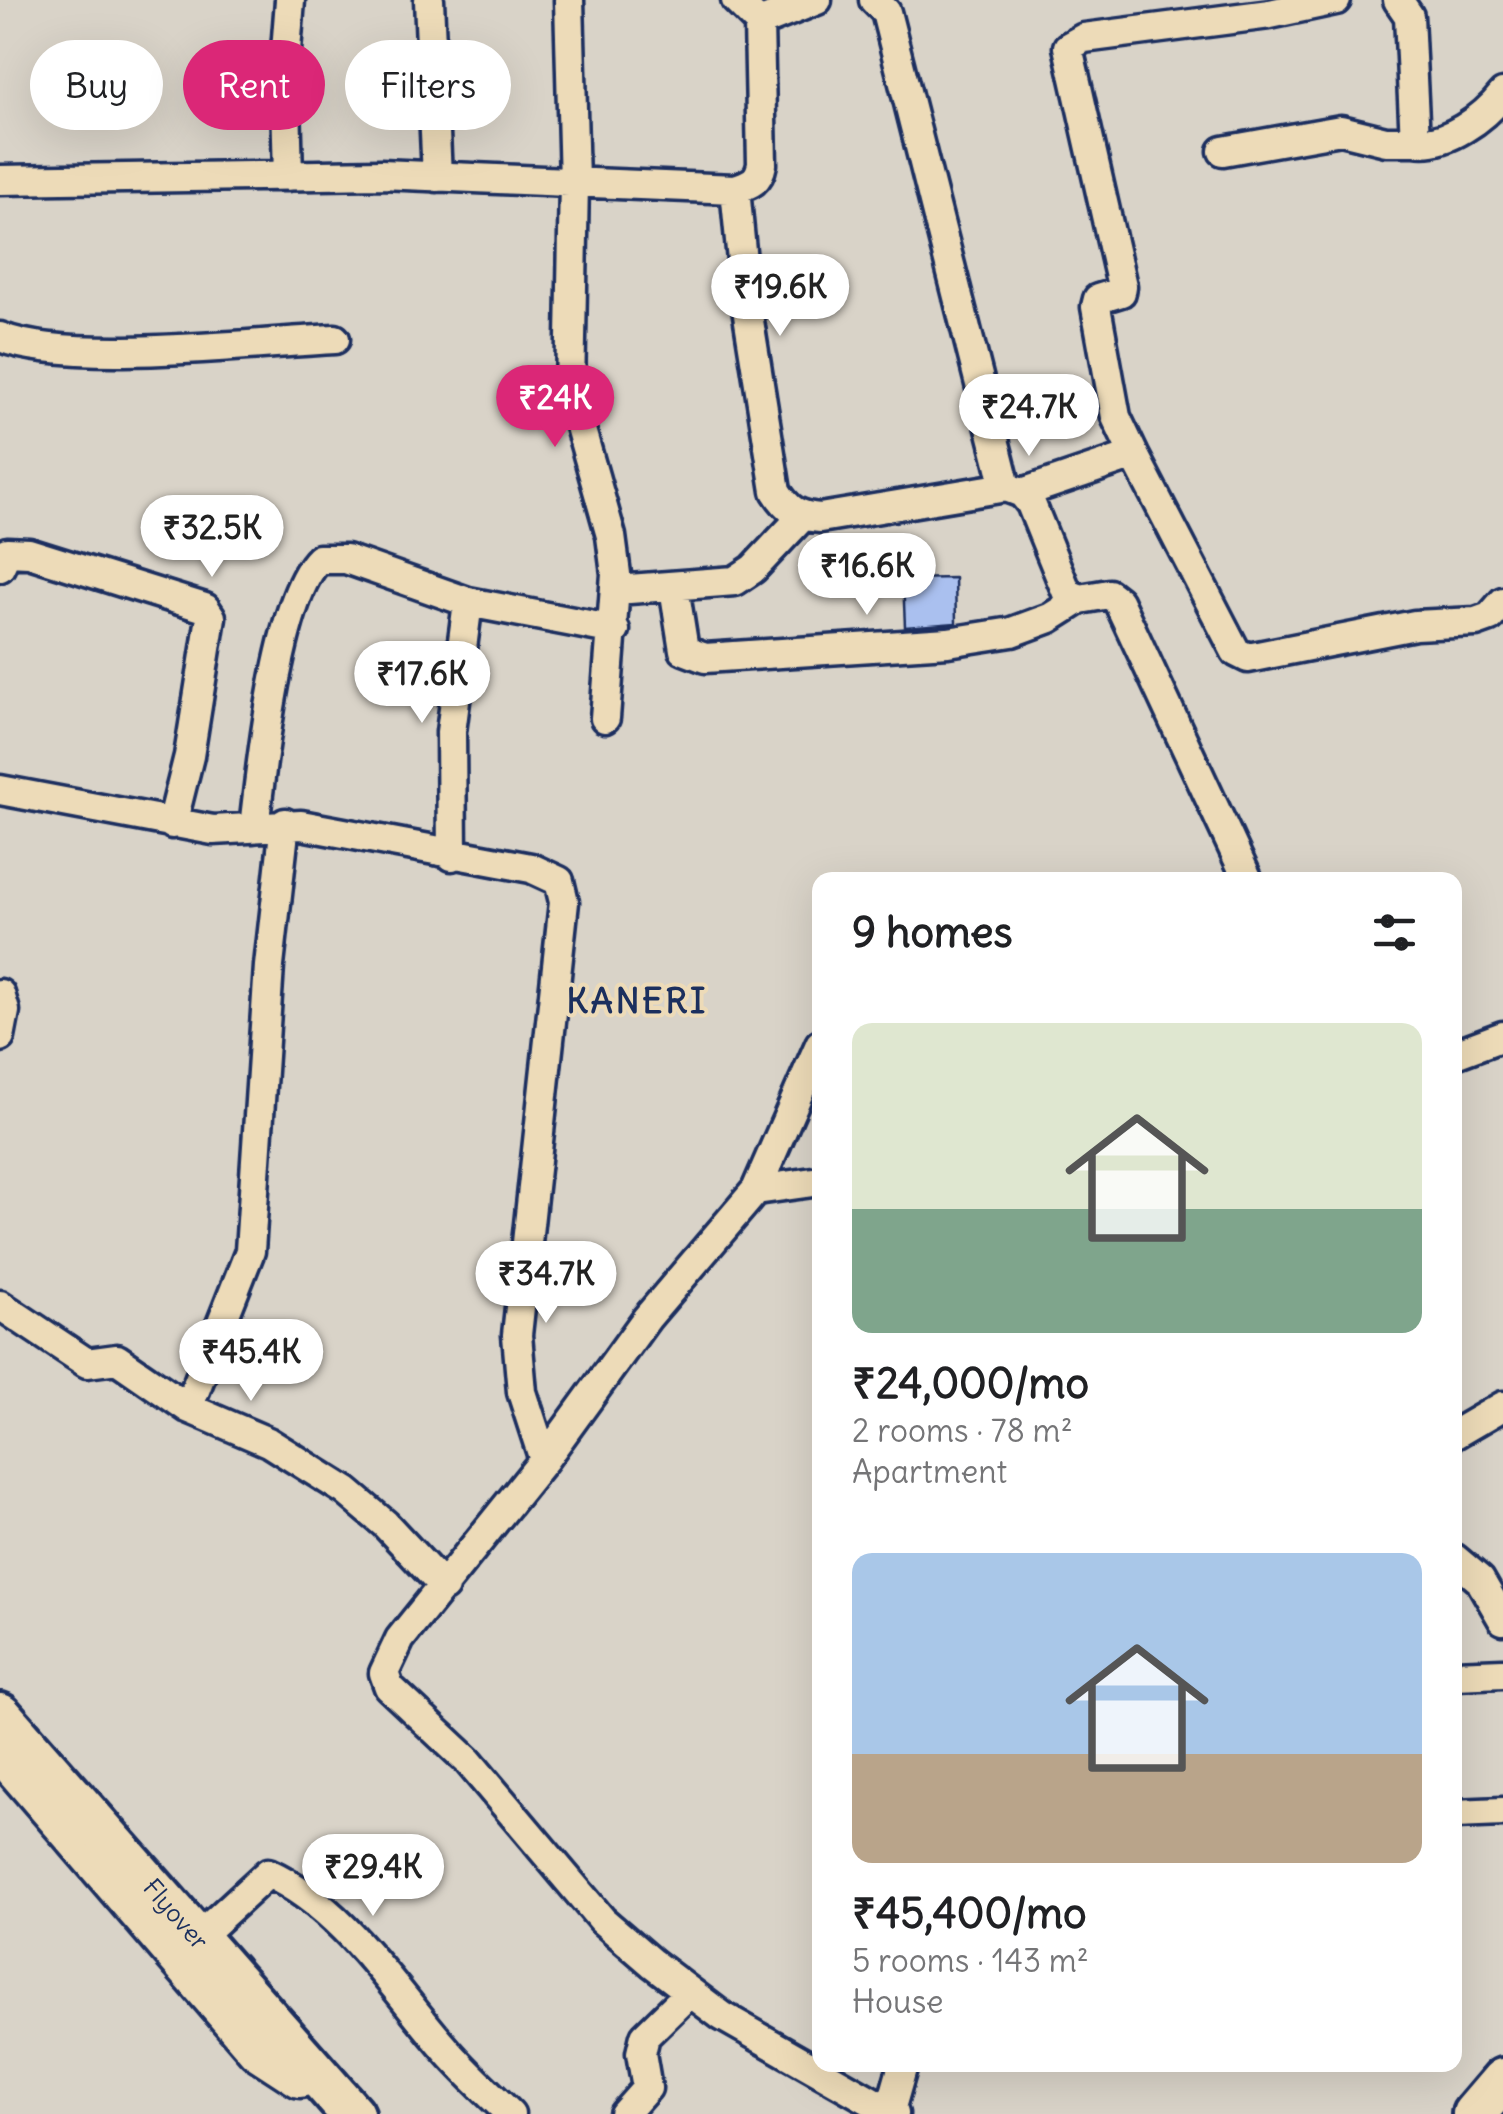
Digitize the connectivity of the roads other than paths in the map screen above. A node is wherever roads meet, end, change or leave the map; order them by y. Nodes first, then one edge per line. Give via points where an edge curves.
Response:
1 (290, 0) edge
2 (429, 0) edge
3 (569, 0) edge
4 (736, 0) edge
5 (817, 0) edge
6 (874, 0) edge
7 (1336, 0) edge
8 (1398, 0) edge
9 (1200, 11) edge
10 (758, 23) junction
11 (1502, 95) edge
12 (1503, 106) edge
13 (1415, 141) junction
14 (1223, 151) dead end
15 (288, 176) junction
16 (437, 177) junction
17 (0, 180) edge
18 (574, 182) junction
19 (735, 189) junction
20 (0, 337) edge
21 (334, 339) dead end
22 (1134, 455) junction
23 (1014, 490) junction
24 (802, 517) junction
25 (1, 561) edge
26 (674, 587) junction
27 (616, 590) junction
28 (1080, 599) junction
29 (468, 602) junction
30 (1503, 602) edge
31 (616, 630) junction
32 (605, 718) dead end
33 (0, 790) edge
34 (285, 823) junction
35 (172, 824) junction
36 (254, 828) junction
37 (452, 856) junction
38 (1244, 872) edge
39 (0, 994) edge
40 (1503, 1036) edge
41 (0, 1037) edge
42 (1462, 1051) edge
43 (812, 1062) edge
44 (812, 1182) edge
45 (756, 1190) junction
46 (0, 1304) edge
47 (1503, 1406) edge
48 (188, 1408) junction
49 (1462, 1430) edge
50 (544, 1460) junction
51 (1462, 1564) edge
52 (444, 1587) junction
53 (1503, 1620) edge
54 (1503, 1673) edge
55 (1462, 1675) edge
56 (0, 1690) edge
57 (0, 1715) edge
58 (0, 1732) edge
59 (0, 1752) edge
60 (1503, 1812) edge
61 (1462, 1814) edge
62 (207, 1929) junction
63 (690, 1992) junction
64 (812, 2067) edge
65 (820, 2072) edge
66 (901, 2072) edge
67 (300, 2078) junction
68 (1503, 2080) edge
69 (892, 2113) edge
70 (332, 2114) edge
71 (352, 2114) edge
72 (370, 2114) edge
73 (510, 2114) edge
74 (624, 2114) edge
75 (1474, 2114) edge

1 - 15 street
2 - 16 street
3 - 18 street
4 - 10 street
5 - 10 street
6 - 23 street via 886,12
7 - 9 street
8 - 13 street via 1409,16
9 - 22 street via 1068,46 1122,286 1096,307 1116,418
10 - 19 street via 760,175
11 - 12 street
11 - 13 street via 1469,125
13 - 14 street via 1341,130
15 - 16 street
15 - 17 street
16 - 18 street
18 - 19 street
18 - 27 street via 570,391 611,536
19 - 24 street via 776,491
20 - 21 street via 132,349
22 - 23 street
22 - 30 street via 1241,657 1416,625 1476,622
23 - 24 street
23 - 28 street via 1031,504 1067,593
24 - 26 street via 735,580
25 - 35 street via 15,550 29,553 206,608 211,617
26 - 27 street
26 - 28 street via 684,650 705,658 1012,632
27 - 31 street
28 - 38 street via 1110,594 1118,601
29 - 31 street
29 - 36 street via 346,559 329,556 310,568 268,713
29 - 37 street via 451,732
31 - 32 street
33 - 35 street
34 - 36 street
34 - 37 street
34 - 48 street via 268,966 250,1251
35 - 36 street via 231,832
37 - 50 street via 531,868 558,880 563,890 517,1334 522,1392
39 - 41 street
40 - 42 street
43 - 45 street
44 - 45 street
45 - 50 street via 647,1318
46 - 48 street via 87,1364 116,1359
47 - 49 street
48 - 52 street via 268,1442 346,1491
50 - 52 street
51 - 53 street via 1480,1580
52 - 63 street via 387,1658 389,1687 468,1761 602,1920
54 - 55 street
56 - 62 main road
57 - 71 highway, Flyover
58 - 67 highway, Flyover
59 - 67 main road via 258,2050
60 - 61 street
62 - 72 main road
62 - 73 street via 268,1872 281,1878 379,1965 445,2048
63 - 64 street
63 - 74 street via 644,2036 647,2088
65 - 69 street
66 - 69 street
67 - 70 highway, Flyover
68 - 75 highway

